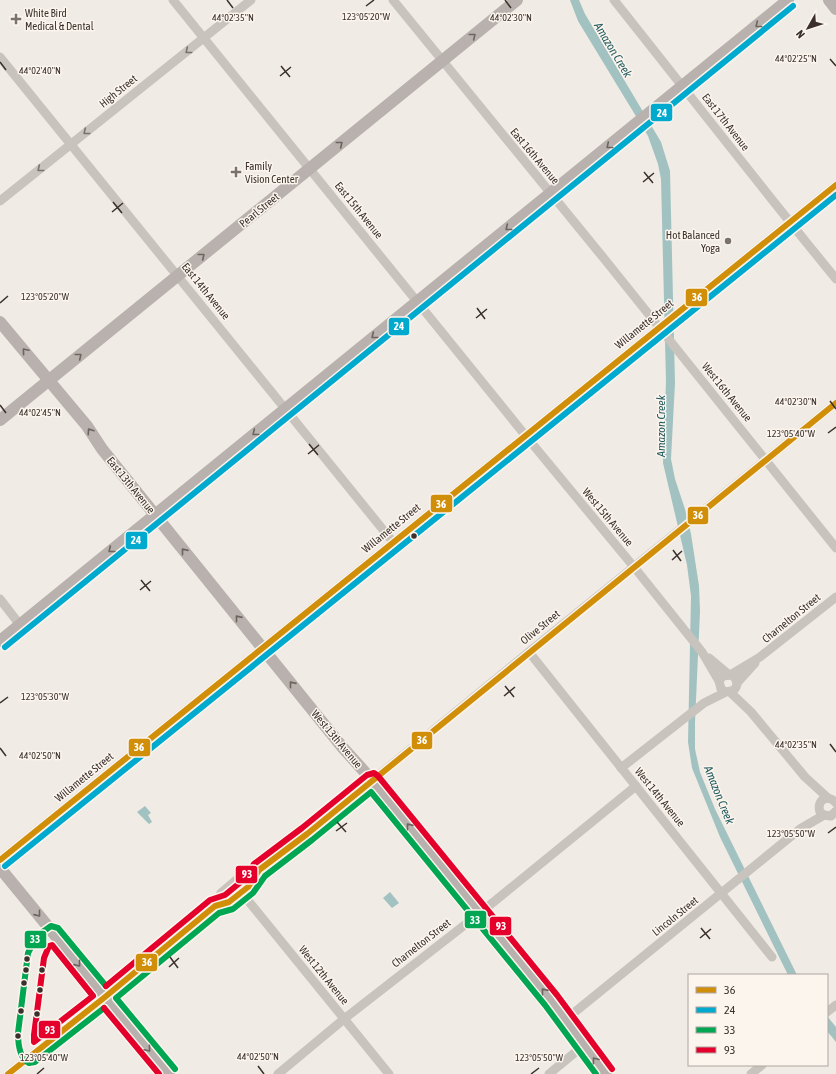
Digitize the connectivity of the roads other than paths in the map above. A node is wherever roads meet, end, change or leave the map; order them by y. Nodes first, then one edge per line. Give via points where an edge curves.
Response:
1 (173, 0) edge
2 (251, 0) edge
3 (393, 0) edge
4 (517, 0) edge
5 (614, 0) edge
6 (788, 0) edge
7 (828, 0) edge
8 (836, 9) edge
9 (204, 38) junction
10 (0, 57) edge
11 (443, 61) junction
12 (683, 86) junction
13 (70, 145) junction
14 (310, 169) junction
15 (836, 185) edge
16 (551, 193) junction
17 (0, 202) edge
18 (790, 222) junction
19 (178, 275) junction
20 (836, 278) edge
21 (417, 301) junction
22 (0, 322) edge
23 (659, 327) junction
24 (49, 381) junction
25 (836, 403) edge
26 (286, 408) junction
27 (0, 420) edge
28 (525, 435) junction
29 (766, 460) junction
30 (155, 514) junction
31 (393, 542) junction
32 (836, 548) edge
33 (634, 567) junction
34 (836, 597) edge
35 (0, 599) edge
36 (20, 625) junction
37 (0, 641) edge
38 (263, 648) junction
39 (529, 652) junction
40 (702, 652) junction
41 (760, 657) junction
42 (729, 674) junction
43 (719, 683) junction
44 (737, 685) junction
45 (728, 692) junction
46 (701, 705) junction
47 (752, 712) junction
48 (621, 768) junction
49 (805, 777) junction
50 (372, 781) junction
51 (636, 786) junction
52 (833, 798) edge
53 (819, 805) junction
54 (831, 816) edge
55 (800, 829) junction
56 (0, 860) edge
57 (0, 868) edge
58 (259, 870) junction
59 (241, 892) junction
60 (721, 894) junction
61 (216, 906) junction
62 (480, 912) junction
63 (772, 958) dead end
64 (105, 997) junction
65 (836, 1005) edge
66 (828, 1011) edge
67 (344, 1019) junction
68 (565, 1020) junction
69 (584, 1045) junction
70 (761, 1066) edge
71 (8, 1074) edge
72 (169, 1074) edge
73 (278, 1074) edge
74 (389, 1074) edge
75 (549, 1074) edge
76 (606, 1074) edge
77 (751, 1074) edge

1 - 9 street, East 15th Avenue
2 - 9 street, High Street
3 - 11 street, East 16th Avenue
11 -> 4 main road, Pearl Street
5 - 12 street, East 17th Avenue
6 -> 12 main road
7 - 8 main road
9 -> 13 street, High Street
9 - 14 street, East 15th Avenue
10 - 13 street, East 14th Avenue
14 -> 11 main road, Pearl Street
11 - 16 street, East 16th Avenue
12 -> 16 main road
12 - 18 street, East 17th Avenue
13 -> 17 street, High Street
13 - 19 street, East 14th Avenue
19 -> 14 main road, Pearl Street
14 - 21 street, East 15th Avenue
15 - 18 street, Willamette Street
16 -> 21 main road
16 - 23 street, East 16th Avenue
18 - 20 street, East 17th Avenue
18 - 23 street, Willamette Street
24 -> 19 main road, Pearl Street
19 - 26 street, East 14th Avenue
21 -> 26 main road
21 - 28 street, East 15th Avenue
24 -> 22 main road, East 13th Avenue
23 - 28 street, Willamette Street
23 - 29 street, West 16th Avenue
24 - 27 main road, Pearl Street
30 -> 24 main road, East 13th Avenue
25 - 29 street, Olive Street
26 -> 30 main road
26 - 31 street, East 14th Avenue
28 - 31 street, Willamette Street
28 - 33 street, West 15th Avenue
29 - 32 street, West 16th Avenue
29 - 33 street, Olive Street
30 -> 36 main road
38 -> 30 main road, East 13th Avenue
31 - 38 street, Willamette Street
33 - 39 street, Olive Street
33 - 40 street, West 15th Avenue
34 - 41 street, Charnelton Street
35 - 36 street
36 - 37 main road
50 -> 38 main road, West 13th Avenue
38 - 56 street, Willamette Street
39 - 48 street, West 14th Avenue
39 - 50 street, Olive Street
40 - 42 street, West 15th Avenue
40 - 43 street, West 15th Avenue
41 - 42 street, Charnelton Street
41 - 44 street, Charnelton Street
42 - 43 street via 723,676
42 - 44 street via 734,677
43 - 45 street via 721,690
43 - 46 street
44 - 45 street via 734,690
44 - 47 street
45 - 46 street
45 - 47 street
46 - 48 street
47 - 49 street
48 - 51 street, West 14th Avenue
49 - 52 street
49 - 53 street
50 - 58 street, Olive Street
62 -> 50 main road, West 13th Avenue
51 - 60 street, West 14th Avenue
51 - 62 street, Charnelton Street
52 - 53 street, Lincoln Street via 822,799
53 - 54 street via 820,812
53 - 55 street, Lincoln Street
54 - 55 street, Lincoln Street
55 - 60 street, Lincoln Street
57 -> 64 main road
58 - 59 street, Olive Street via 248,887
58 - 61 street, Olive Street via 240,877 221,893
59 - 61 street, Olive Street via 229,902
59 - 67 street, West 12th Avenue
60 - 63 street, West 14th Avenue
60 - 68 street, Lincoln Street
61 - 64 street, Olive Street
62 - 67 street, Charnelton Street
68 -> 62 main road, West 13th Avenue
64 - 71 street, Olive Street
64 -> 72 main road
65 - 66 street
67 - 73 street, Charnelton Street
67 - 74 street, West 12th Avenue
68 - 69 main road, West 13th Avenue
69 - 75 street
76 -> 69 main road, West 13th Avenue
70 - 77 street

